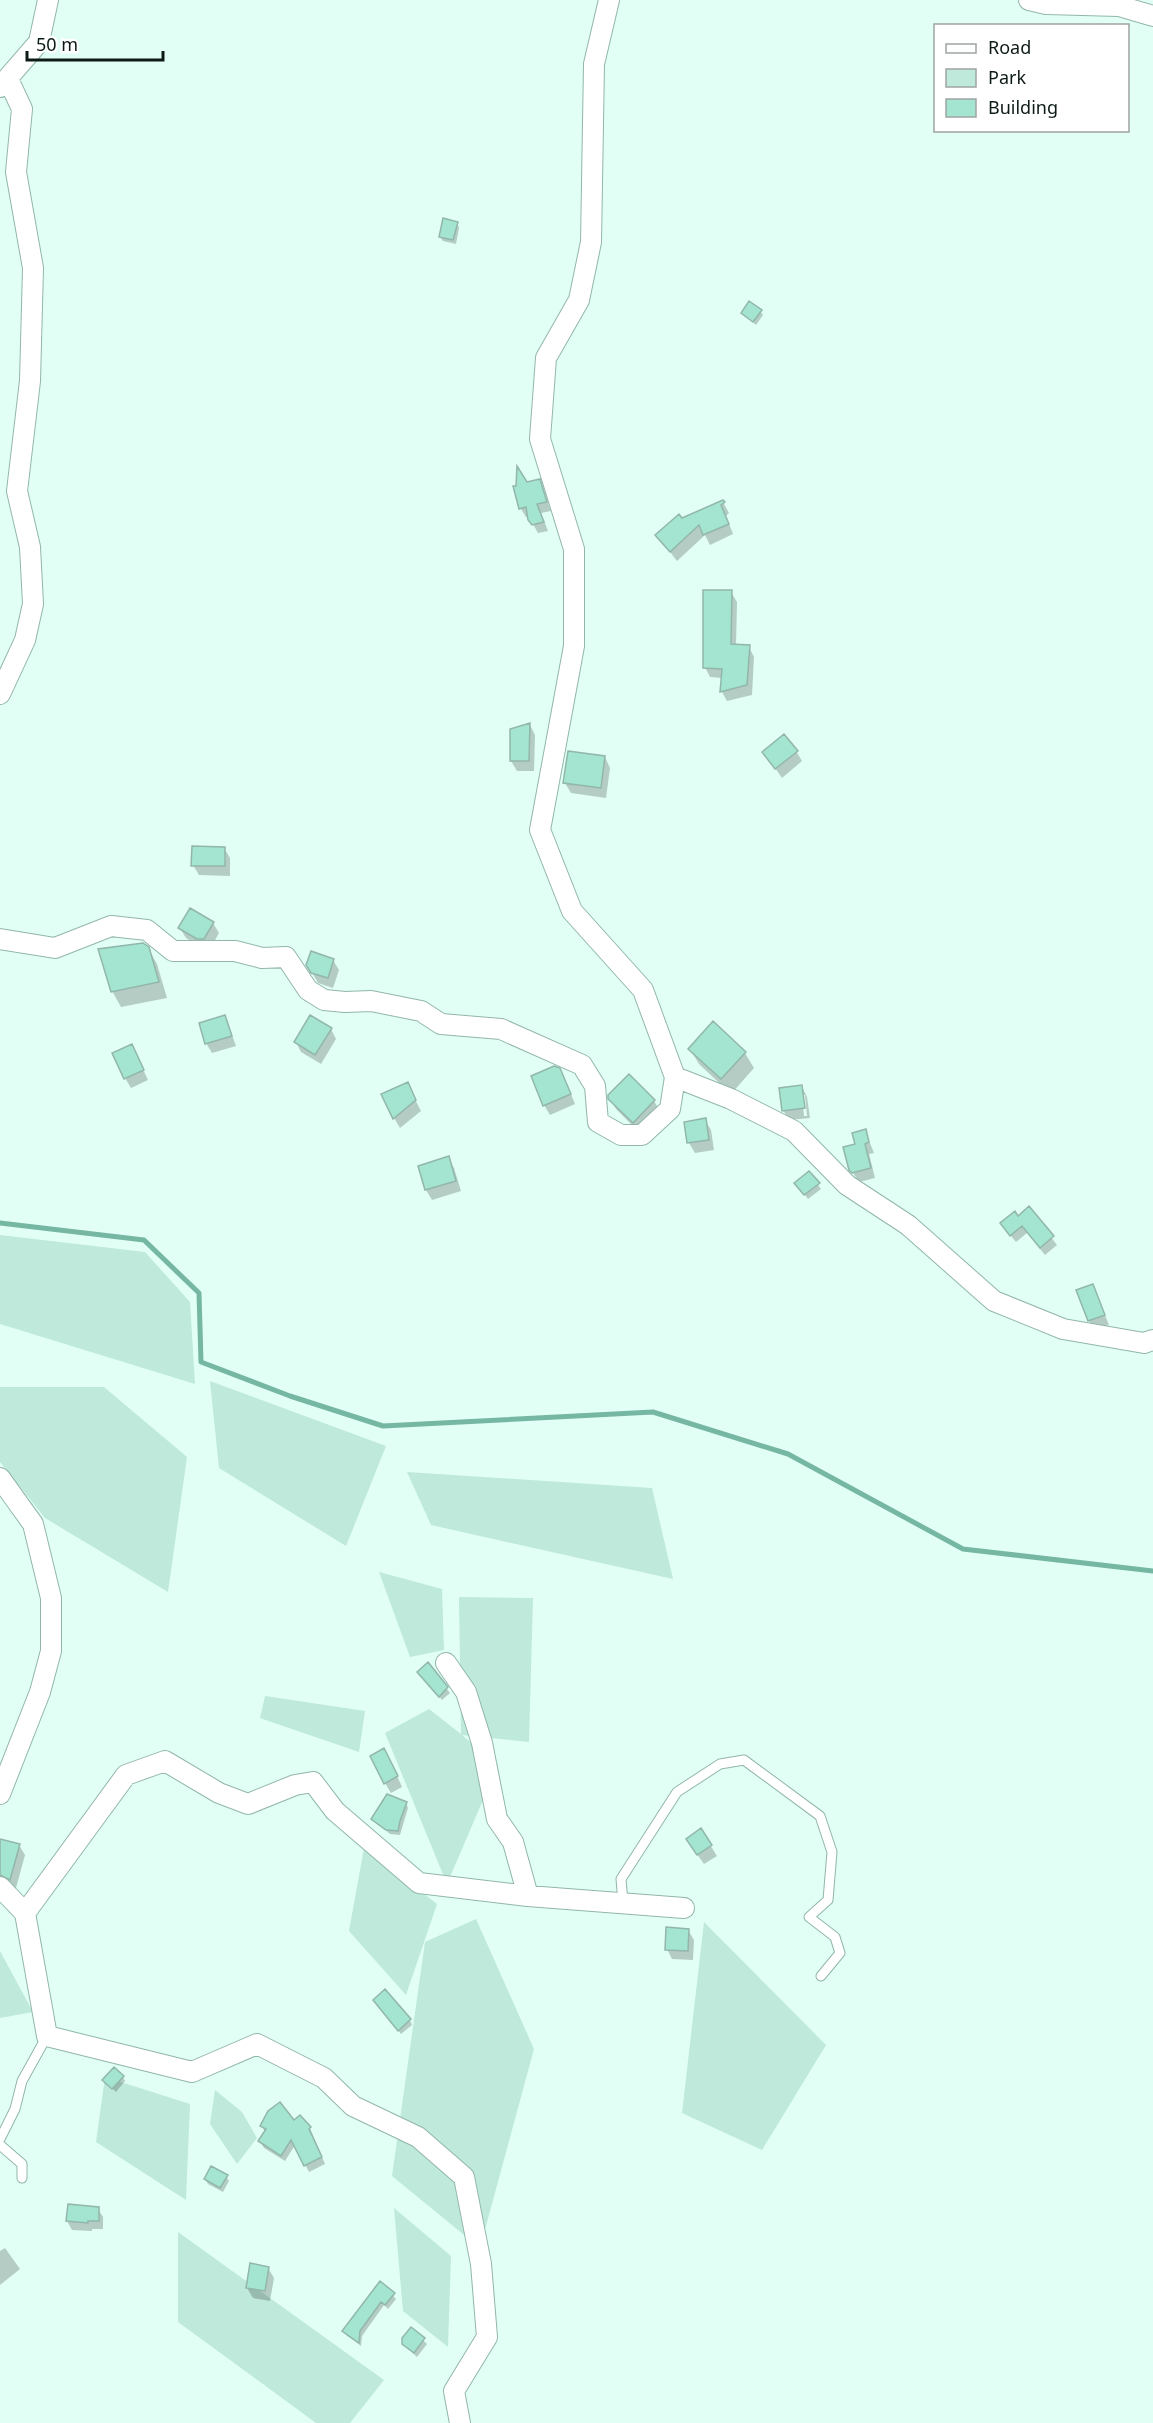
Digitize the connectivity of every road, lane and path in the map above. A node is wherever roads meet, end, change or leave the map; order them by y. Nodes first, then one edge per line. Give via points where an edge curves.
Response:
1 (48, 0) edge
2 (609, 0) edge
3 (1029, 0) edge
4 (1153, 16) edge
5 (4, 83) edge
6 (0, 694) edge
7 (0, 939) edge
8 (675, 1077) junction
9 (1153, 1340) edge
10 (0, 1478) edge
11 (446, 1663) dead end
12 (0, 1794) edge
13 (0, 1887) edge
14 (528, 1896) junction
15 (623, 1903) junction
16 (684, 1908) dead end
17 (25, 1913) junction
18 (821, 1976) dead end
19 (47, 2036) junction
20 (0, 2139) edge
21 (0, 2145) edge
22 (22, 2178) dead end
23 (460, 2423) edge

1 - 5 street via 39,42
2 - 8 street via 594,64 591,242 579,300 546,358 540,439 574,549 574,646 540,830 572,911 643,990
3 - 4 street via 1119,6
5 - 6 street via 22,108 16,172 33,268 30,381 17,491 30,547 33,604 25,640
7 - 8 street via 55,948 111,926 147,930 173,951 235,951 262,958 286,957 308,990 324,1000 370,1001 421,1011 441,1024 501,1029 582,1065 595,1086 598,1122 621,1135 642,1134 670,1109
8 - 9 street via 731,1099 794,1131 847,1185 908,1225 994,1301 1063,1329 1144,1343
10 - 12 street via 33,1524 51,1598 51,1651 40,1692
11 - 14 street via 466,1692 482,1743 497,1819 513,1842
13 - 17 street
14 - 15 street
14 - 17 street via 419,1883 335,1811 313,1782 248,1804 219,1793 165,1761 126,1775
15 - 16 street
15 - 18 lane via 621,1879 677,1792 720,1764 744,1760 820,1816 832,1852 828,1900 809,1917 835,1936 840,1953
17 - 19 street
19 - 20 lane via 22,2081 15,2109
19 - 23 street via 192,2072 257,2044 324,2078 353,2106 418,2137 465,2177 482,2264 487,2337 454,2391
21 - 22 lane via 22,2164

